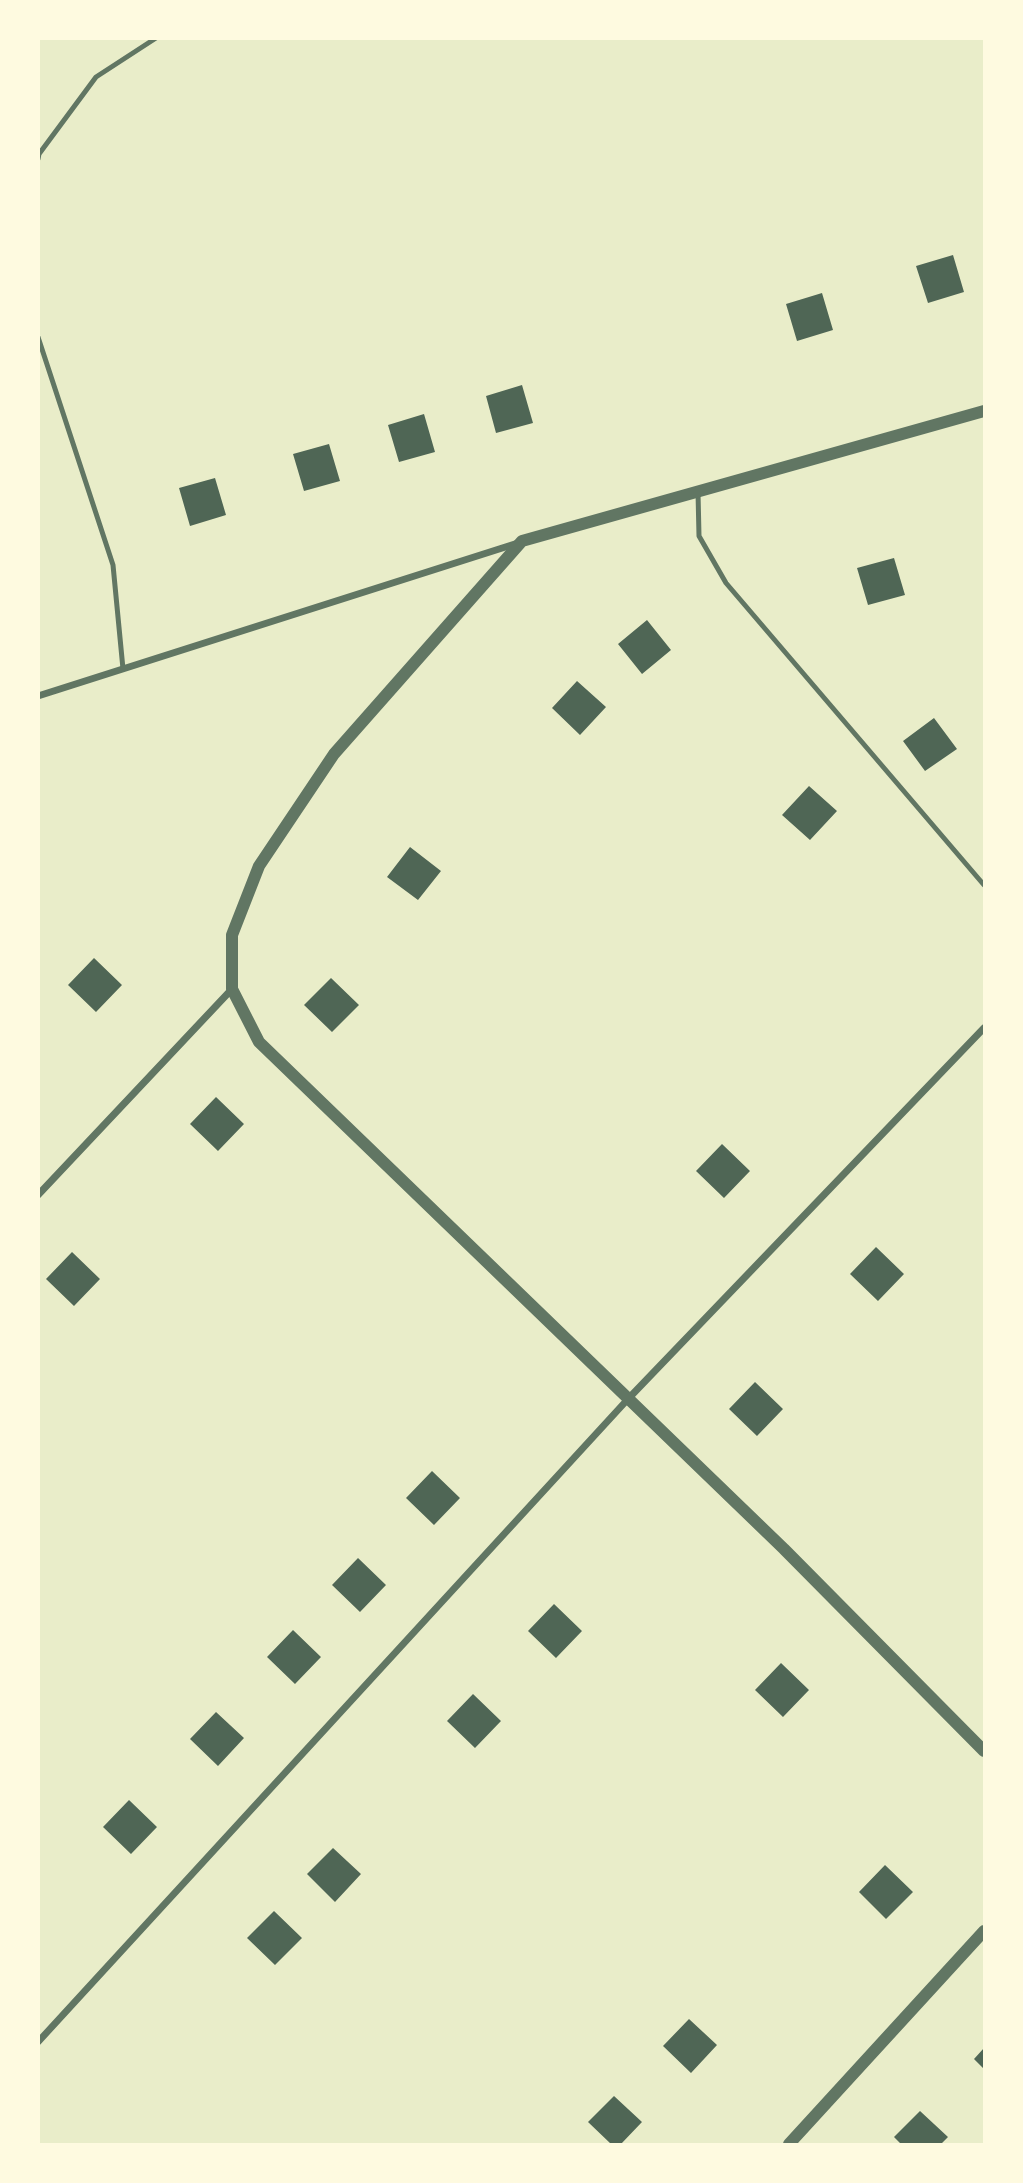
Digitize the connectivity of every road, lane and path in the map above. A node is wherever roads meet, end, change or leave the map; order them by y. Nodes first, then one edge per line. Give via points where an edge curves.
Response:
1 (156, 38) edge
2 (38, 159) edge
3 (38, 337) edge
4 (985, 411) edge
5 (698, 492) junction
6 (522, 541) junction
7 (123, 669) junction
8 (38, 696) edge
9 (985, 885) edge
10 (232, 989) junction
11 (985, 1028) edge
12 (38, 1195) edge
13 (628, 1399) junction
14 (985, 1751) edge
15 (985, 1931) edge
16 (38, 2042) edge
17 (789, 2144) edge

1 - 2 lane via 96,77
3 - 7 lane via 113,565
4 - 5 street
5 - 6 street
5 - 9 lane via 699,536 726,583
6 - 7 street
6 - 10 street via 334,754 259,866 232,935
7 - 8 street
10 - 12 street
10 - 13 street via 259,1042
11 - 13 street
13 - 14 street
13 - 16 street
15 - 17 street

